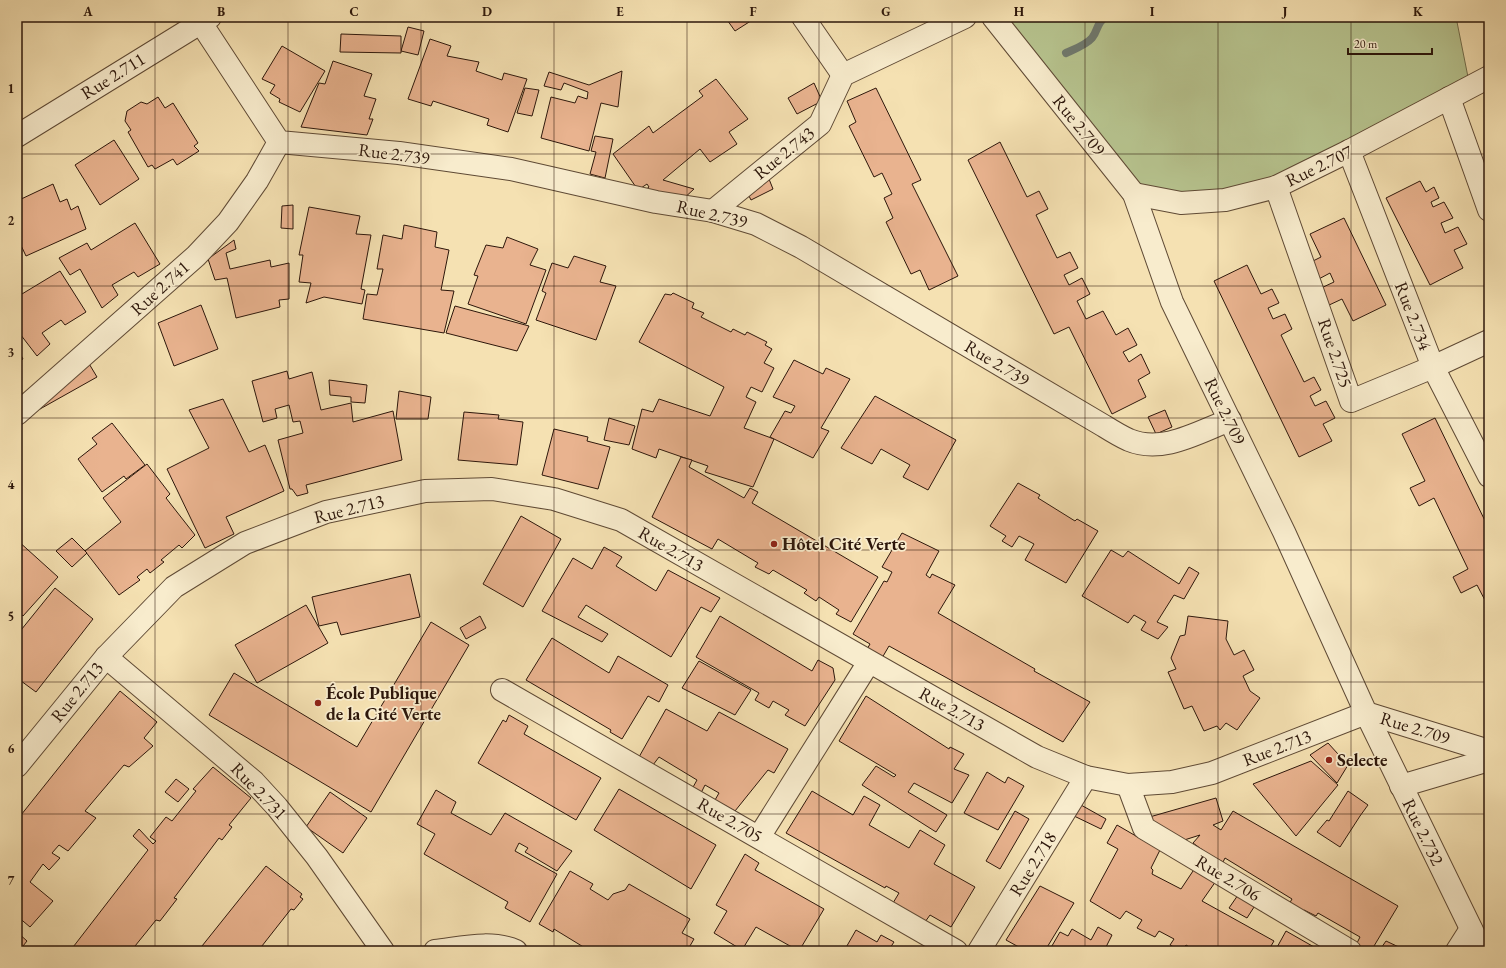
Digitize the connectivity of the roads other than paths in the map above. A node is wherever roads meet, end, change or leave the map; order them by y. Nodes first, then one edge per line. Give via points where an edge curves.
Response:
1 (803, 17) edge
2 (965, 17) edge
3 (994, 17) edge
4 (205, 20) edge
5 (843, 75) junction
6 (1489, 77) edge
7 (1449, 98) junction
8 (17, 136) edge
9 (279, 142) junction
10 (1349, 151) junction
11 (1276, 186) junction
12 (1134, 194) junction
13 (1489, 210) edge
14 (714, 211) junction
15 (1489, 341) edge
16 (1433, 367) junction
17 (17, 414) edge
18 (1230, 420) junction
19 (1489, 476) edge
20 (106, 657) junction
21 (869, 662) junction
22 (502, 690) dead end
23 (1366, 713) junction
24 (1489, 751) edge
25 (1489, 760) edge
26 (17, 766) edge
27 (1086, 777) junction
28 (1128, 786) junction
29 (1401, 786) junction
30 (760, 837) junction
31 (1471, 929) junction
32 (383, 951) edge
33 (435, 951) edge
34 (516, 951) edge
35 (956, 951) edge
36 (979, 951) edge
37 (1350, 951) edge
38 (1457, 951) edge
39 (1482, 951) edge

1 - 5 street
2 - 5 street
3 - 12 street, Rue 2.709
4 - 8 street, Rue 2.711
4 - 9 street
5 - 14 street, Rue 2.743 via 820,124
6 - 7 street, Rue 2.707
7 - 10 street, Rue 2.707
7 - 13 street
9 - 14 street, Rue 2.739 via 399,153 511,169 656,202
9 - 17 street, Rue 2.741 via 257,181 228,222 196,256
10 - 11 street, Rue 2.707
10 - 16 street, Rue 2.734
11 - 12 street, Rue 2.707 via 1225,200 1181,203
11 - 16 street, Rue 2.725 via 1351,401
12 - 18 street, Rue 2.709 via 1172,302
14 - 18 street, Rue 2.739 via 756,224 801,247 1130,440 1151,445 1170,443
15 - 16 street, Rue 2.725
16 - 19 street, Rue 2.734
18 - 23 street, Rue 2.709
20 - 21 street, Rue 2.713 via 174,587 245,543 326,512 424,491 492,489 554,499 621,520
20 - 26 street, Rue 2.713
20 - 32 street, Rue 2.731 via 254,782 317,857
21 - 27 street, Rue 2.713 via 1037,757
21 - 30 street
22 - 30 street, Rue 2.705
23 - 24 street, Rue 2.709
23 - 28 street, Rue 2.713 via 1212,772 1172,782
23 - 29 street, Rue 2.732
25 - 29 street, Rue 2.709
27 - 28 street, Rue 2.713
27 - 36 street, Rue 2.718
28 - 37 street, Rue 2.706 via 1144,828
29 - 31 street, Rue 2.732
30 - 35 street, Rue 2.705
31 - 38 street
31 - 39 street, Rue 2.732
33 - 34 street via 485,945

